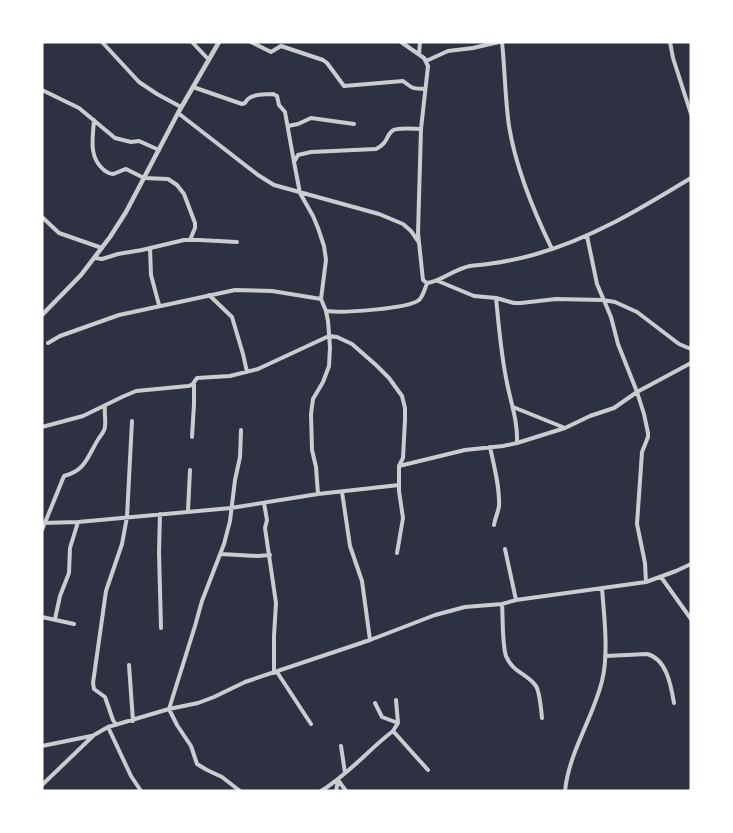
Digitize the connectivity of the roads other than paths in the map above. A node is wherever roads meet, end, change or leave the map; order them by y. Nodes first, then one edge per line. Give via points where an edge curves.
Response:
1 (102, 42) edge
2 (192, 42) edge
3 (219, 42) edge
4 (251, 42) edge
5 (401, 42) edge
6 (420, 42) edge
7 (501, 42) edge
8 (670, 42) edge
9 (419, 54) junction
10 (209, 60) junction
11 (426, 62) junction
12 (193, 87) junction
13 (425, 89) junction
14 (42, 90) edge
15 (181, 107) junction
16 (178, 112) junction
17 (691, 114) edge
18 (94, 120) junction
19 (354, 124) dead end
20 (288, 126) junction
21 (421, 129) junction
22 (159, 150) junction
23 (294, 162) junction
24 (144, 178) junction
25 (691, 178) edge
26 (300, 193) junction
27 (42, 217) edge
28 (587, 236) junction
29 (190, 240) junction
30 (418, 241) junction
31 (237, 242) dead end
32 (102, 248) junction
33 (150, 248) junction
34 (552, 249) junction
35 (95, 258) junction
36 (438, 280) junction
37 (427, 283) junction
38 (209, 295) junction
39 (496, 298) junction
40 (321, 299) junction
41 (603, 300) junction
42 (159, 305) junction
43 (326, 311) junction
44 (42, 315) edge
45 (329, 336) junction
46 (48, 343) dead end
47 (691, 349) edge
48 (691, 363) edge
49 (247, 372) junction
50 (194, 380) junction
51 (637, 392) junction
52 (105, 406) junction
53 (512, 407) junction
54 (132, 421) dead end
55 (42, 427) edge
56 (565, 428) junction
57 (241, 430) dead end
58 (192, 437) dead end
59 (517, 443) junction
60 (490, 447) junction
61 (399, 466) junction
62 (190, 470) dead end
63 (399, 485) junction
64 (342, 492) junction
65 (318, 494) junction
66 (264, 503) junction
67 (231, 508) junction
68 (188, 511) junction
69 (160, 514) junction
70 (126, 518) junction
71 (78, 522) junction
72 (44, 523) edge
73 (494, 525) dead end
74 (42, 530) edge
75 (505, 549) dead end
76 (397, 553) dead end
77 (221, 554) junction
78 (270, 555) junction
79 (691, 564) edge
80 (662, 577) junction
81 (646, 582) junction
82 (602, 588) junction
83 (516, 600) junction
84 (502, 604) junction
85 (42, 617) edge
86 (55, 619) junction
87 (691, 619) edge
88 (74, 624) dead end
89 (160, 628) dead end
90 (370, 640) junction
91 (605, 656) junction
92 (129, 665) dead end
93 (276, 672) junction
94 (396, 700) dead end
95 (375, 703) dead end
96 (674, 703) dead end
97 (169, 709) junction
98 (542, 718) dead end
99 (133, 721) junction
100 (398, 723) junction
101 (311, 724) dead end
102 (116, 725) junction
103 (108, 727) junction
104 (393, 731) junction
105 (94, 735) junction
106 (42, 746) edge
107 (341, 746) dead end
108 (428, 770) dead end
109 (345, 774) junction
110 (338, 780) junction
111 (42, 785) edge
112 (141, 791) edge
113 (240, 791) edge
114 (321, 791) edge
115 (336, 791) edge
116 (346, 791) edge
117 (565, 791) edge

1 - 15 street via 139,82
2 - 10 street
3 - 10 street
4 - 13 street via 271,52 284,46 323,60 344,86 403,81 412,89
5 - 9 street
6 - 9 street
7 - 11 street via 447,51
7 - 34 street via 509,126 538,221
8 - 17 street
9 - 11 street
10 - 12 street
11 - 13 street
12 - 15 street
12 - 20 street via 242,104 251,96 273,94 285,112
13 - 21 street
14 - 18 street
15 - 16 street
16 - 22 street
16 - 26 street via 266,181
18 - 22 street via 115,138 139,141
18 - 24 street via 93,151 99,166 110,173 129,169
19 - 20 street via 308,118
20 - 23 street
21 - 23 street via 394,129 376,149 311,152 298,155
21 - 30 street
22 - 24 street
23 - 26 street
24 - 29 street via 168,179 181,189 195,223
24 - 32 street
25 - 28 street
26 - 30 street via 379,214 411,231
26 - 40 street via 326,253
27 - 32 street via 59,233
28 - 34 street
28 - 41 street
29 - 31 street
29 - 33 street
30 - 37 street via 423,280
32 - 35 street
33 - 35 street
33 - 42 street via 151,275
34 - 36 street via 471,266
35 - 44 street
36 - 37 street
36 - 39 street via 470,295
37 - 43 street via 421,298 413,303 360,311
38 - 40 street via 260,290
38 - 42 street
38 - 49 street via 232,317
39 - 41 street via 521,303
39 - 53 street
40 - 43 street
41 - 47 street via 637,312
41 - 51 street
42 - 46 street via 118,315
43 - 45 street
45 - 49 street
45 - 61 street via 352,344 400,392 405,420
45 - 65 street via 329,366 313,399 311,414
48 - 51 street
49 - 50 street
50 - 52 street via 188,386 136,391
50 - 58 street
51 - 56 street via 614,408
51 - 81 street via 648,433 642,452 637,524
52 - 55 street
52 - 72 street via 102,435 83,466 64,476
53 - 56 street
53 - 59 street
54 - 70 street
56 - 59 street
57 - 67 street
59 - 60 street
60 - 61 street
60 - 73 street via 499,500
61 - 63 street
62 - 68 street
63 - 64 street
63 - 76 street via 403,518
64 - 65 street
64 - 90 street via 351,546 362,581
65 - 66 street
66 - 67 street
66 - 78 street
67 - 68 street
67 - 77 street
68 - 69 street
69 - 70 street
69 - 89 street
70 - 71 street
70 - 102 street via 122,544 106,591 93,683 94,689 105,697
71 - 72 street
71 - 86 street via 70,548 69,573
72 - 74 street
75 - 83 street
77 - 78 street
77 - 97 street via 202,601
78 - 93 street via 276,603
79 - 80 street
80 - 81 street
80 - 87 street
81 - 82 street
82 - 83 street
82 - 91 street
83 - 84 street
84 - 90 street via 450,610
84 - 98 street via 506,656 513,668 537,688
85 - 86 street
86 - 88 street
90 - 93 street
91 - 96 street via 652,656 667,671
91 - 117 street via 601,685
92 - 99 street
93 - 97 street via 198,703
93 - 101 street
94 - 100 street
95 - 100 street via 382,717
97 - 99 street
97 - 113 street via 197,764
99 - 102 street
100 - 104 street
102 - 103 street
103 - 105 street
103 - 112 street
104 - 108 street
104 - 109 street
105 - 106 street
105 - 111 street
107 - 109 street
109 - 110 street
110 - 114 street
110 - 115 street
110 - 116 street

